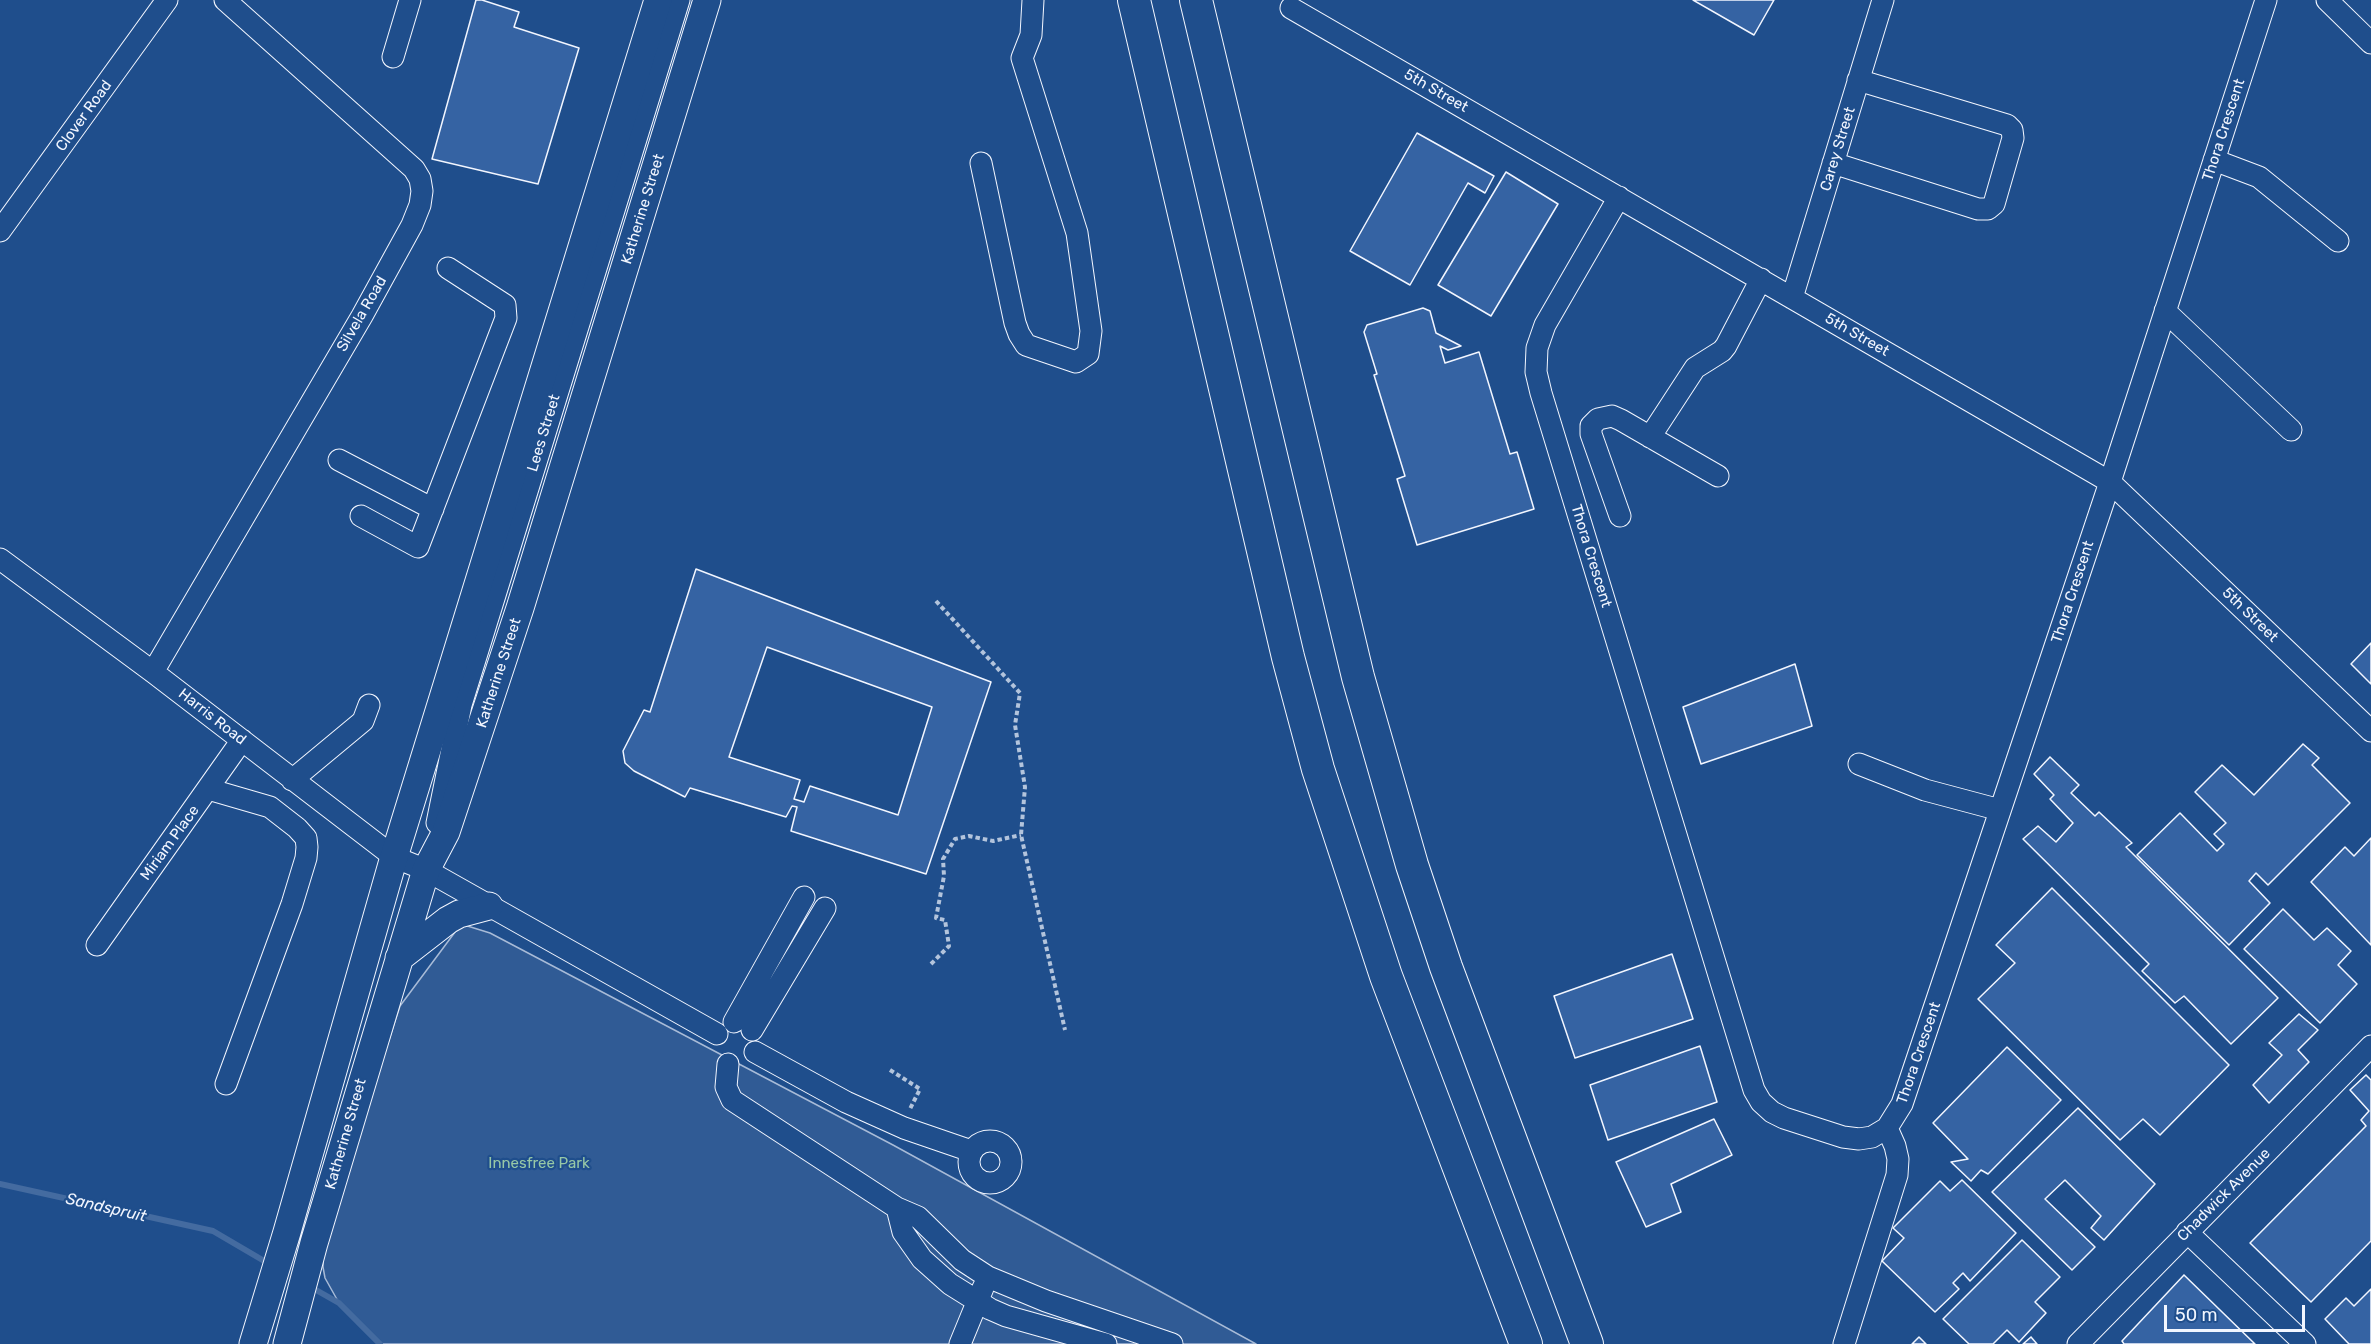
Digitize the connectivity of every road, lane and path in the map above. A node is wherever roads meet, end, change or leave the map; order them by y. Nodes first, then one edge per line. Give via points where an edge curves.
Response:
1 (167, 0) edge
2 (225, 0) edge
3 (410, 0) edge
4 (658, 0) edge
5 (679, 0) edge
6 (707, 0) edge
7 (1033, 0) edge
8 (1134, 0) edge
9 (1196, 0) edge
10 (1883, 0) edge
11 (2266, 0) edge
12 (2327, 0) edge
13 (1291, 8) dead end
14 (2371, 43) edge
15 (393, 57) dead end
16 (1858, 80) junction
17 (2214, 160) junction
18 (981, 163) dead end
19 (1833, 163) junction
20 (1619, 197) junction
21 (1, 226) edge
22 (2337, 241) dead end
23 (447, 268) dead end
24 (1761, 279) junction
25 (1792, 298) junction
26 (2165, 311) junction
27 (2291, 430) dead end
28 (1650, 437) junction
29 (339, 460) dead end
30 (1718, 476) dead end
31 (2110, 482) junction
32 (432, 509) junction
33 (361, 516) dead end
34 (1620, 516) dead end
35 (0, 559) edge
36 (936, 601) dead end
37 (153, 672) junction
38 (369, 705) dead end
39 (2371, 731) edge
40 (242, 740) junction
41 (1859, 764) dead end
42 (292, 780) junction
43 (208, 789) junction
44 (2000, 810) junction
45 (1021, 835) junction
46 (394, 857) junction
47 (426, 870) junction
48 (804, 897) dead end
49 (489, 906) junction
50 (825, 908) dead end
51 (97, 945) dead end
52 (399, 958) junction
53 (932, 964) dead end
54 (734, 1029) junction
55 (1065, 1030) dead end
56 (2370, 1049) edge
57 (755, 1052) junction
58 (728, 1064) junction
59 (890, 1070) dead end
60 (226, 1084) dead end
61 (907, 1114) dead end
62 (1887, 1128) junction
63 (971, 1151) dead end
64 (897, 1208) junction
65 (2187, 1232) junction
66 (988, 1277) junction
67 (977, 1301) junction
68 (2300, 1342) edge
69 (253, 1344) edge
70 (286, 1344) edge
71 (960, 1344) edge
72 (1106, 1344) edge
73 (1172, 1344) edge
74 (1526, 1344) edge
75 (1587, 1344) edge
76 (1844, 1344) edge
77 (2078, 1344) edge

1 - 21 street, Clover Road
2 - 37 street, Silvela Road via 414,169 422,191 412,225 367,306
3 - 15 street
4 - 46 main road, Katherine Street
5 - 47 street, Lees Street via 461,705
6 - 47 main road, Katherine Street via 520,608 446,832
7 - 18 street via 1031,35 1022,58 1077,232 1091,331 1088,354 1076,362 1026,345 1019,334
8 - 74 highway via 1288,657 1318,769 1386,976
9 - 75 highway via 1353,655 1412,865 1446,967
10 - 16 street, Carey Street
11 - 17 street, Thora Crescent
12 - 14 street
13 - 20 street, 5th Street
16 - 19 street, Carey Street
16 - 19 street via 2007,125 2013,138 1994,204 1978,209
17 - 22 street via 2259,177
17 - 26 street, Thora Crescent
19 - 25 street, Carey Street
20 - 24 street, 5th Street
20 - 62 street, Thora Crescent via 1536,348 1541,393 1754,1090 1772,1112 1843,1137 1872,1137
23 - 32 street via 507,309
24 - 25 street, 5th Street
24 - 28 street via 1726,346 1695,368
25 - 31 street, 5th Street
26 - 27 street
26 - 31 street, Thora Crescent
28 - 30 street
28 - 34 street via 1612,416 1598,419 1591,426
29 - 32 street
31 - 39 street, 5th Street
31 - 44 street, Thora Crescent
32 - 33 street via 418,547
35 - 37 street, Harris Road
36 - 45 path via 1020,693 1015,726 1025,787
37 - 40 street, Harris Road
38 - 42 street via 363,721
40 - 42 street, Harris Road
40 - 43 street, Miriam Place
41 - 44 street via 1925,790
42 - 46 street, Harris Road
43 - 51 street, Miriam Place
43 - 60 street via 270,807 297,828 306,838 307,847 292,904
44 - 62 street, Thora Crescent via 1902,1104
45 - 53 path via 993,841 969,836 955,839 943,859 936,918 945,920 949,946
45 - 55 path
46 - 47 street, Harris Road
46 - 69 main road, Katherine Street
47 - 49 street, Harris Road
47 - 52 main road, Katherine Street
48 - 54 street
49 - 52 main road via 448,920
49 - 54 street, Harris Road
50 - 54 street
52 - 70 main road, Katherine Street
54 - 57 street via 757,1042
54 - 58 street via 715,1048
56 - 65 street, Chadwick Avenue
57 - 58 street via 749,1061
57 - 63 street via 846,1102 904,1128
58 - 64 street via 726,1087 732,1100
59 - 61 path via 920,1089
62 - 76 street via 1898,1159 1897,1175
64 - 66 street via 918,1217 962,1260
64 - 67 street via 903,1232 922,1259
65 - 68 street
65 - 77 street, Chadwick Avenue
66 - 67 street
66 - 73 street
67 - 71 street
67 - 72 street via 1006,1316

